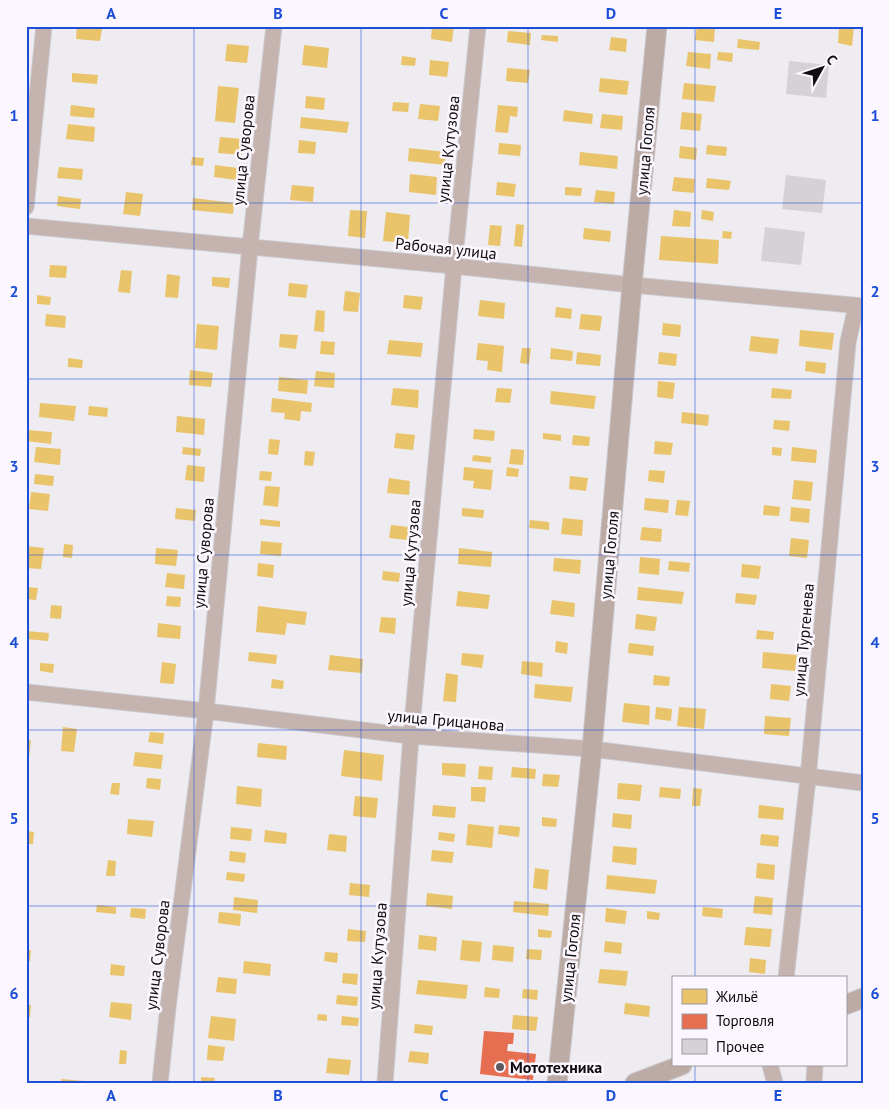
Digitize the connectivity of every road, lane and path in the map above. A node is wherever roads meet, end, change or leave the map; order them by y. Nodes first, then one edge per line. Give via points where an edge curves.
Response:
1 (44, 26) edge
2 (274, 26) edge
3 (478, 26) edge
4 (657, 26) edge
5 (26, 207) edge
6 (26, 226) edge
7 (250, 247) junction
8 (454, 266) junction
9 (632, 285) junction
10 (860, 306) edge
11 (26, 692) edge
12 (206, 711) junction
13 (412, 736) junction
14 (592, 750) junction
15 (808, 778) junction
16 (863, 783) edge
17 (786, 976) edge
18 (863, 998) edge
19 (846, 1005) edge
20 (679, 1066) edge
21 (770, 1066) edge
22 (816, 1066) edge
23 (160, 1083) edge
24 (385, 1083) edge
25 (557, 1083) edge
26 (635, 1083) edge
27 (775, 1083) edge
28 (814, 1083) edge

1 - 5 street
2 - 7 street, улица Суворова
3 - 8 street, улица Кутузова
4 - 9 main road, улица Гоголя
6 - 7 street, Рабочая улица
7 - 8 street, Рабочая улица
7 - 12 street, улица Суворова
8 - 9 street, Рабочая улица
8 - 13 street, улица Кутузова
9 - 10 street, Рабочая улица
9 - 14 main road, улица Гоголя
10 - 15 street, улица Тургенева via 848,342
11 - 12 street, улица Грицанова
12 - 13 street, улица Грицанова
12 - 23 street, улица Суворова
13 - 14 street, улица Грицанова
13 - 24 street, улица Кутузова
14 - 15 street, улица Грицанова
14 - 25 main road, улица Гоголя
15 - 16 street, улица Грицанова
15 - 17 street, улица Тургенева
18 - 19 main road
20 - 26 main road
21 - 27 street
22 - 28 street

